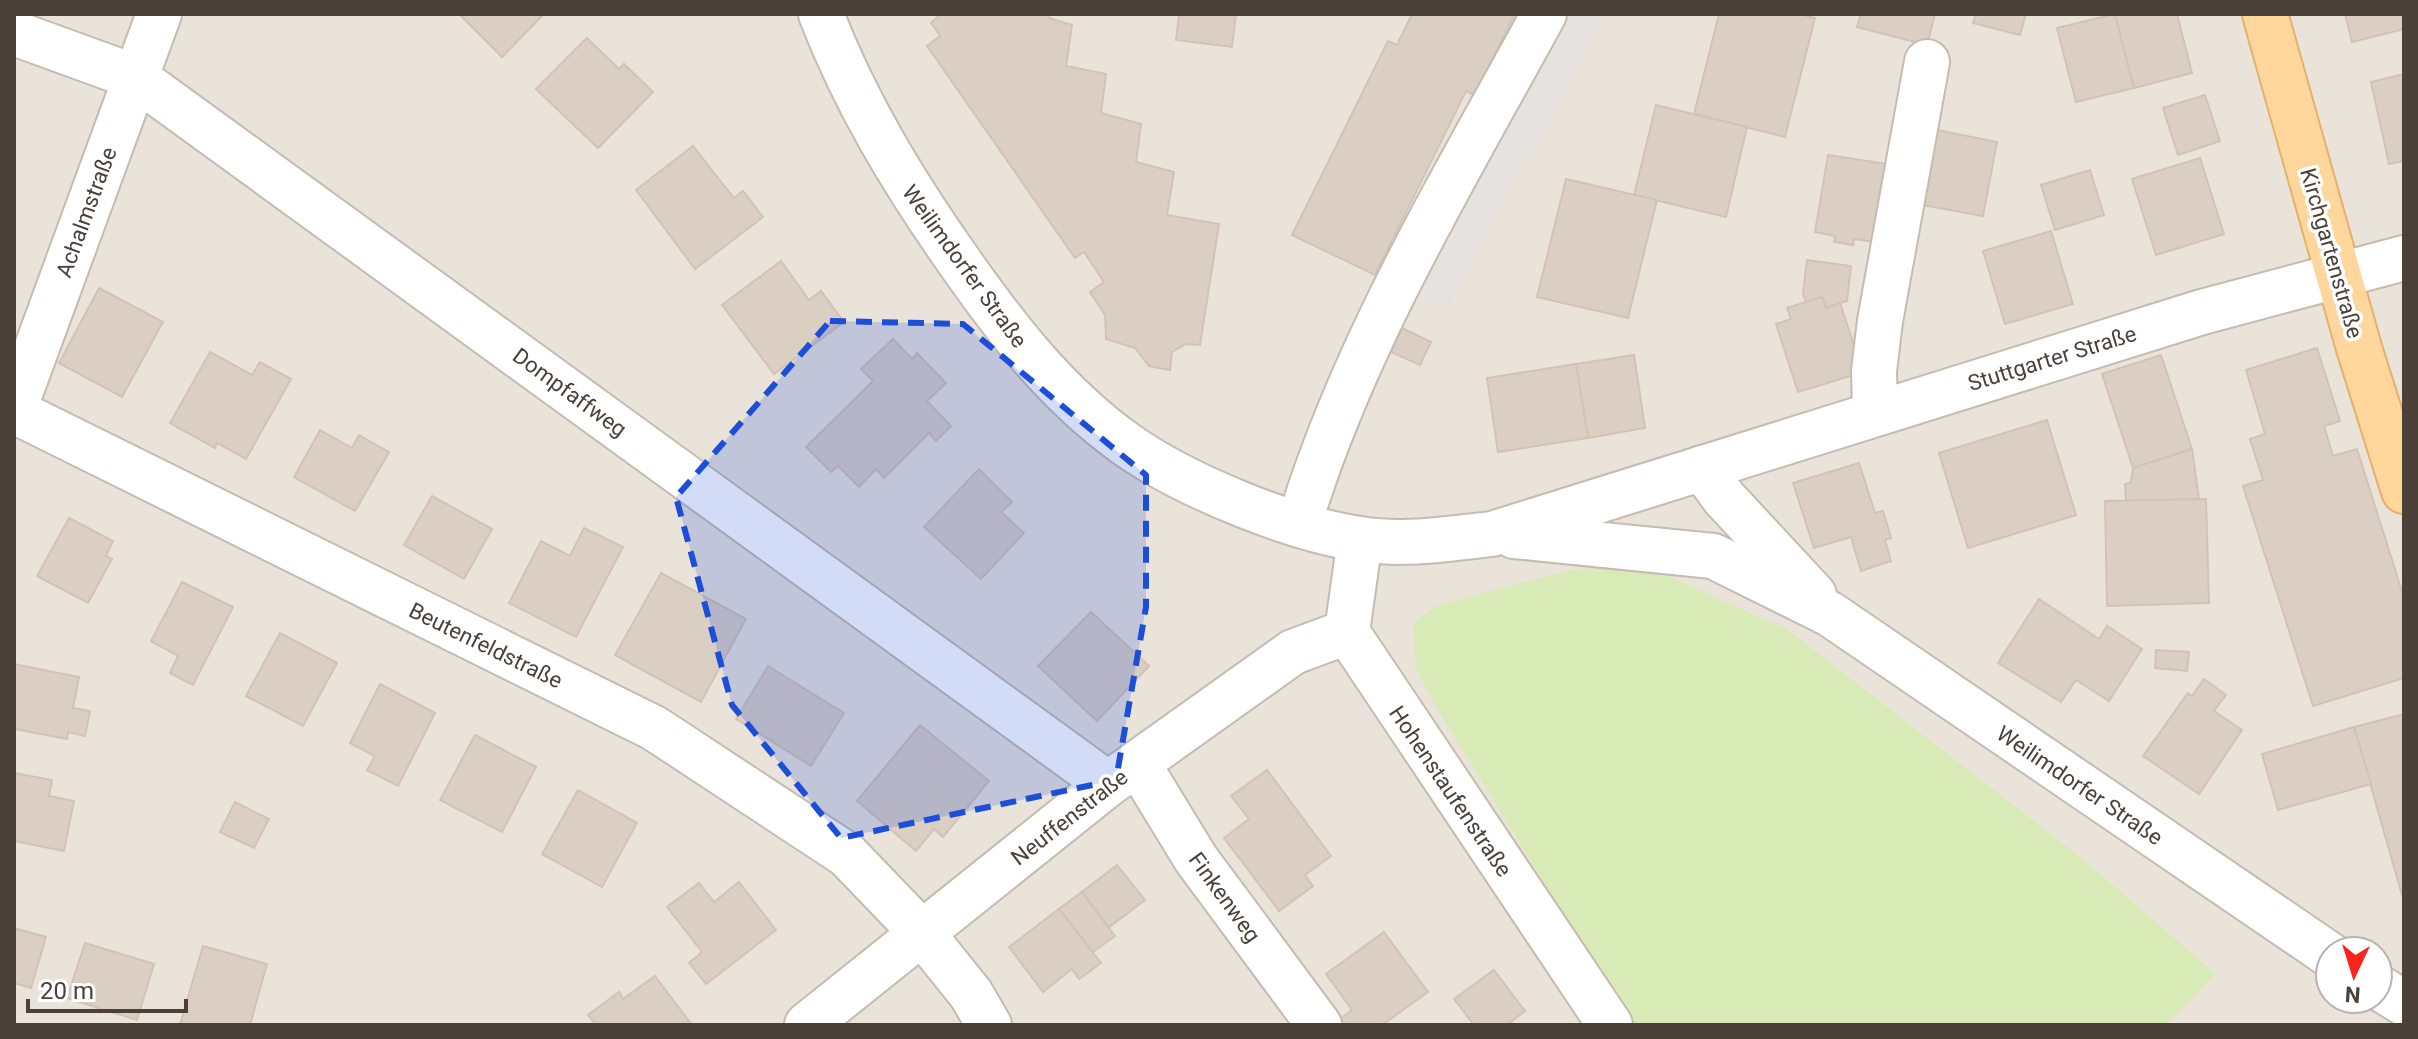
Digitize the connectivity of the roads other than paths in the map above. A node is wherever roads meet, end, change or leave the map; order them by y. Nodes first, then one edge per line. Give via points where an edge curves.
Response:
1 (159, 14) edge
2 (821, 14) edge
3 (1544, 14) edge
4 (2265, 14) edge
5 (14, 33) edge
6 (1927, 62) dead end
7 (135, 77) junction
8 (2404, 258) edge
9 (2338, 274) junction
10 (14, 411) edge
11 (1875, 414) junction
12 (1702, 468) junction
13 (2404, 491) edge
14 (1299, 524) junction
15 (1492, 534) junction
16 (1360, 539) junction
17 (1830, 614) junction
18 (1347, 632) junction
19 (1123, 774) junction
20 (922, 933) junction
21 (2314, 944) edge
22 (807, 1025) edge
23 (989, 1025) edge
24 (1319, 1025) edge
25 (1610, 1025) edge

1 - 7 street, Achalmstraße
2 - 14 street, Weilimdorfer Straße via 843,72 901,179 1000,320 1064,392 1126,444 1197,485
3 - 14 street via 1391,294 1319,457
4 - 9 main road, Kirchgartenstraße
5 - 7 street, Dompfaffweg
6 - 11 street via 1880,321
7 - 10 street, Achalmstraße
7 - 19 street, Dompfaffweg
8 - 9 street, Stuttgarter Straße
9 - 11 street, Stuttgarter Straße
9 - 13 main road, Kirchgartenstraße
10 - 20 street, Beutenfeldstraße via 654,728 847,855
11 - 12 street, Stuttgarter Straße
12 - 15 street, Weilimdorfer Straße
12 - 17 street, Weilimdorfer Straße
14 - 16 street, Weilimdorfer Straße
15 - 16 street, Weilimdorfer Straße via 1427,542
15 - 17 street, Weilimdorfer Straße via 1713,556
16 - 18 street
17 - 21 street, Weilimdorfer Straße
18 - 19 street, Neuffenstraße via 1293,652
18 - 25 street, Hohenstaufenstraße
19 - 20 street, Neuffenstraße
19 - 24 street, Finkenweg via 1196,859
20 - 22 street, Neuffenstraße
20 - 23 street, Beutenfeldstraße

